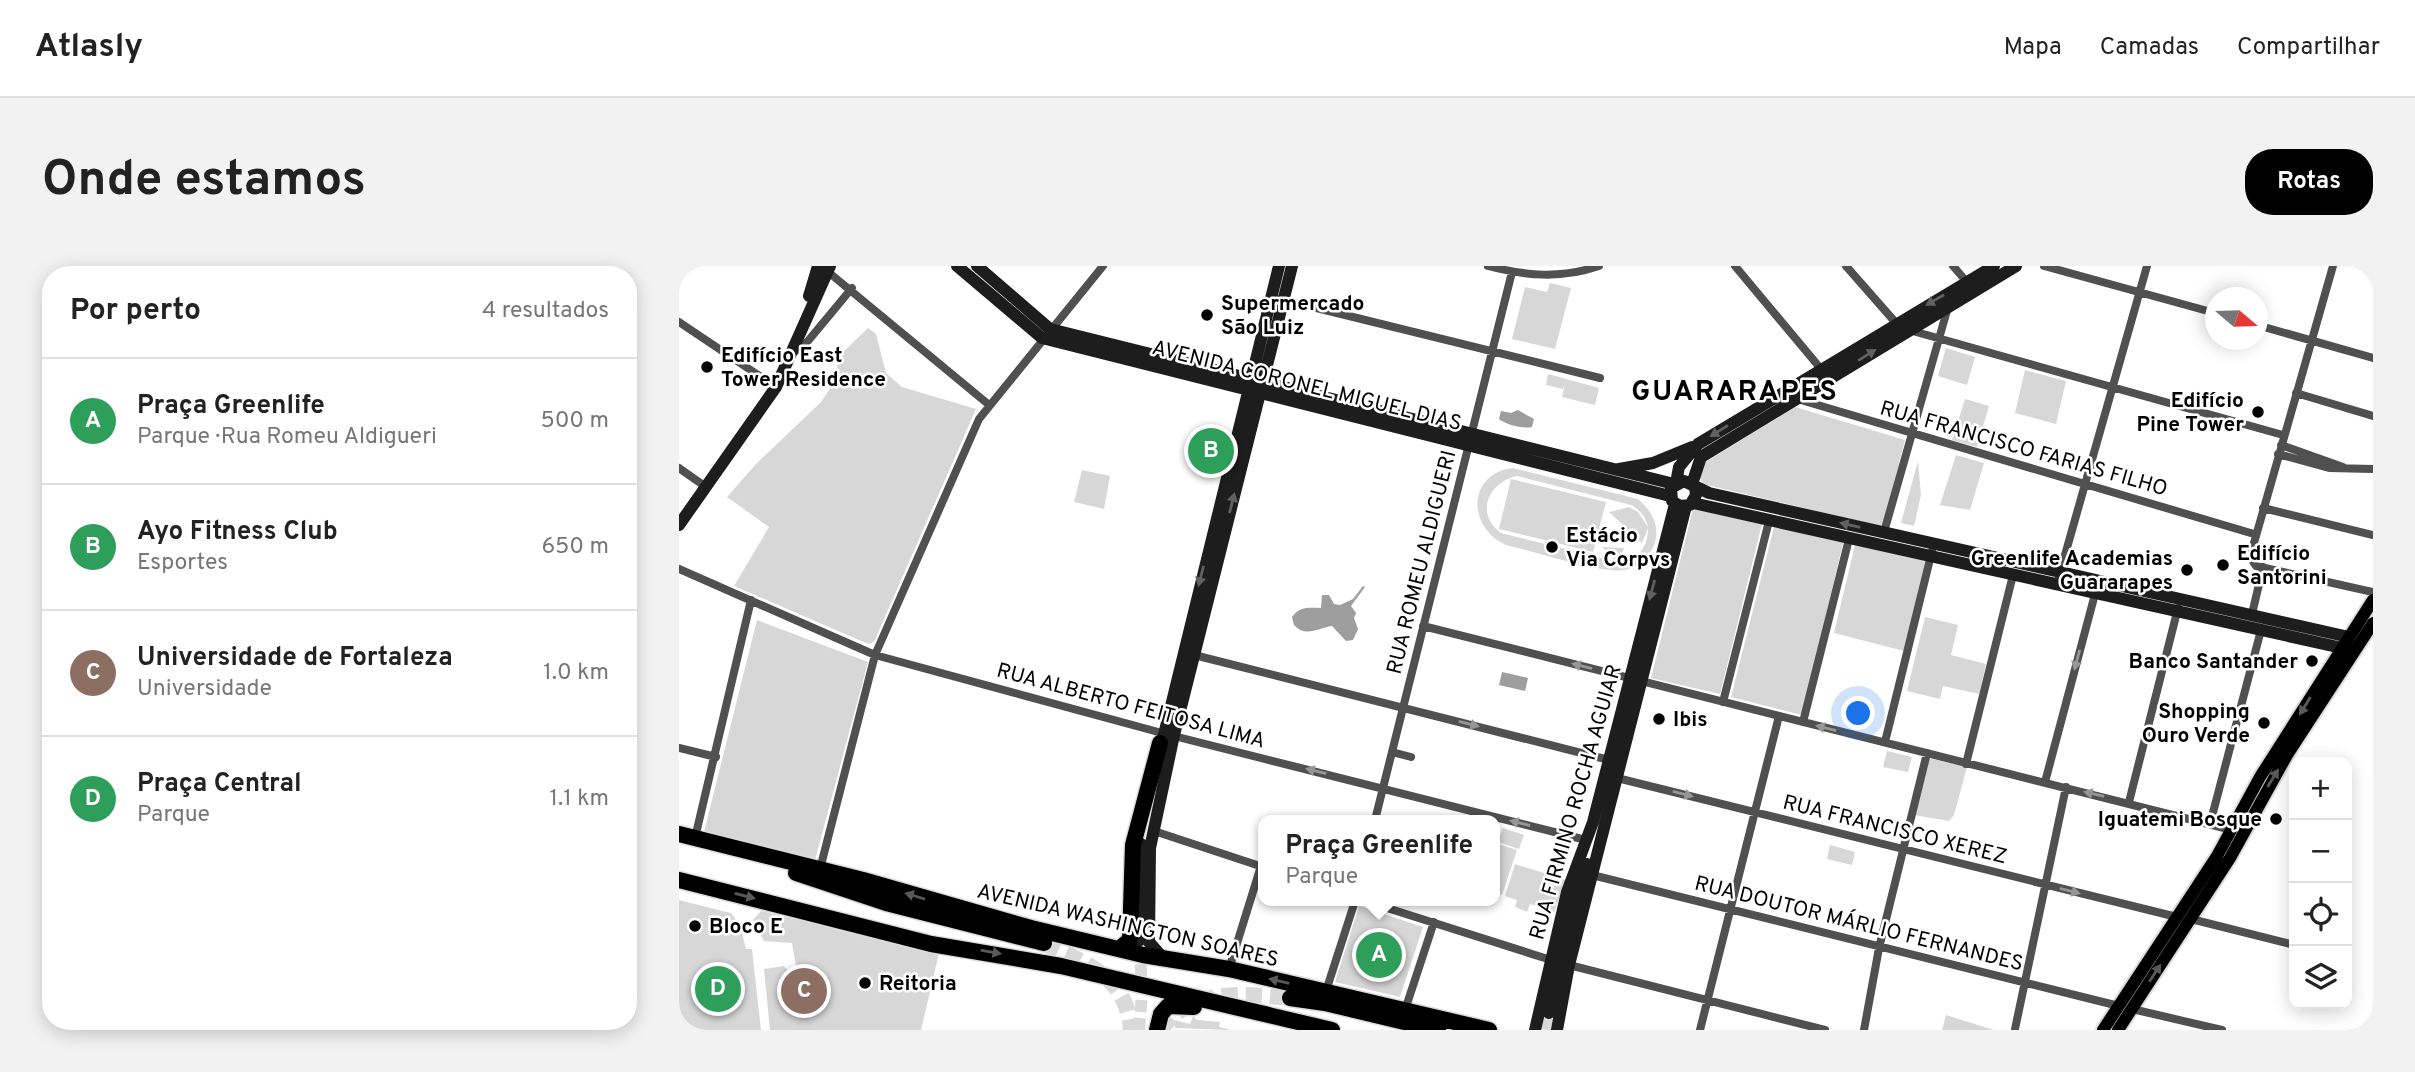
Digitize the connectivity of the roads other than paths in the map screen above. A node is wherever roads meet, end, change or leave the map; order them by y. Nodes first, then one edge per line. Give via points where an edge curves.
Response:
1 (957, 266) edge
2 (977, 266) edge
3 (1103, 266) edge
4 (1279, 266) edge
5 (1292, 266) edge
6 (1488, 266) edge
7 (1599, 266) edge
8 (1735, 266) edge
9 (1846, 266) edge
10 (1954, 266) edge
11 (1994, 266) edge
12 (2016, 266) edge
13 (2044, 266) edge
14 (2147, 266) edge
15 (2333, 266) edge
16 (825, 268) edge
17 (1512, 272) junction
18 (1966, 281) junction
19 (852, 288) junction
20 (2139, 292) junction
21 (1277, 299) junction
22 (1948, 307) junction
23 (2205, 310) edge
24 (680, 323) edge
25 (1901, 326) junction
26 (2268, 328) edge
27 (1046, 334) junction
28 (1938, 338) junction
29 (2311, 340) junction
30 (1493, 351) junction
31 (792, 354) junction
32 (2373, 358) edge
33 (1821, 369) junction
34 (1600, 378) dead end
35 (1255, 386) junction
36 (776, 387) junction
37 (2112, 388) junction
38 (2296, 393) junction
39 (1792, 394) junction
40 (988, 404) junction
41 (2373, 416) edge
42 (1912, 435) junction
43 (1470, 440) junction
44 (2282, 440) junction
45 (1698, 444) junction
46 (1238, 454) junction
47 (2278, 454) junction
48 (2343, 467) junction
49 (679, 468) edge
50 (2373, 469) edge
51 (1610, 470) junction
52 (2084, 484) junction
53 (1693, 485) junction
54 (706, 487) junction
55 (1679, 496) junction
56 (2263, 508) junction
57 (1769, 521) junction
58 (679, 525) edge
59 (1213, 527) junction
60 (1884, 532) junction
61 (2254, 534) junction
62 (2373, 534) edge
63 (1849, 539) junction
64 (1934, 544) junction
65 (1930, 557) junction
66 (1217, 561) junction
67 (2263, 567) junction
68 (679, 569) edge
69 (2013, 575) junction
70 (2058, 579) junction
71 (2373, 592) edge
72 (2095, 594) junction
73 (2138, 596) junction
74 (2180, 598) junction
75 (751, 600) junction
76 (2373, 600) edge
77 (2177, 611) junction
78 (2252, 614) junction
79 (2373, 623) edge
80 (1423, 626) junction
81 (2261, 630) junction
82 (2348, 645) junction
83 (875, 655) junction
84 (1194, 655) junction
85 (1636, 679) junction
86 (1723, 702) junction
87 (1403, 707) junction
88 (1779, 716) junction
89 (1803, 722) junction
90 (1165, 737) junction
91 (1885, 742) junction
92 (679, 748) edge
93 (1392, 752) junction
94 (1927, 753) junction
95 (716, 757) junction
96 (1411, 757) dead end
97 (1609, 760) junction
98 (1966, 764) junction
99 (1611, 777) junction
100 (2045, 782) junction
101 (2066, 787) junction
102 (1383, 788) junction
103 (2129, 802) junction
104 (1757, 812) junction
105 (1376, 815) edge
106 (1488, 815) edge
107 (1500, 818) edge
108 (2210, 824) junction
109 (1603, 830) junction
110 (2232, 830) junction
111 (1154, 831) junction
112 (687, 836) edge
113 (1586, 840) junction
114 (732, 847) junction
115 (1904, 849) junction
116 (1258, 866) edge
117 (820, 869) junction
118 (1592, 875) junction
119 (1258, 879) edge
120 (679, 880) edge
121 (2045, 885) junction
122 (1353, 906) edge
123 (1381, 906) edge
124 (1731, 911) junction
125 (2177, 917) junction
126 (2191, 919) junction
127 (1434, 922) junction
128 (1139, 941) tunnel mouth
129 (1044, 943) tunnel mouth
130 (2289, 943) edge
131 (1879, 948) junction
132 (1119, 949) junction
133 (1163, 958) junction
134 (1551, 960) junction
135 (1569, 965) junction
136 (1229, 969) junction
137 (2025, 981) junction
138 (1326, 991) junction
139 (1290, 998) tunnel mouth
140 (1707, 1000) junction
141 (2119, 1006) junction
142 (2132, 1009) junction
143 (1405, 1010) junction
144 (1549, 1013) tunnel mouth
145 (2015, 1029) edge
146 (1157, 1030) edge
147 (1303, 1030) edge
148 (1332, 1030) edge
149 (1438, 1030) edge
150 (1489, 1030) edge
151 (1535, 1030) edge
152 (1557, 1030) edge
153 (1700, 1030) edge
154 (1825, 1030) edge
155 (1864, 1030) edge
156 (2103, 1030) edge
157 (2118, 1030) edge
158 (2222, 1030) edge

1 - 27 main road, AVENIDA CORONEL MIGUEL DIAS
2 - 27 main road, AVENIDA CORONEL MIGUEL DIAS
3 - 27 street
4 - 21 main road
5 - 21 main road
6 - 17 street
7 - 17 street via 1555,276
8 - 33 street
9 - 25 street
10 - 18 street
11 - 18 main road
12 - 22 main road
13 - 20 street
14 - 20 street
15 - 29 street
16 - 19 street
16 - 31 main road
17 - 30 street, RUA ROMEU ALDIGUERI
18 -> 25 main road
19 - 31 street
19 - 40 street
20 - 23 street
20 - 37 street
21 - 30 street
21 - 35 main road
22 - 25 main road
22 - 28 street
24 - 36 street
25 - 28 street
25 - 33 main road
39 -> 25 main road
26 - 29 street
27 - 35 main road, AVENIDA CORONEL MIGUEL DIAS
27 - 40 street
28 - 37 street
28 - 42 street
29 - 32 street
29 - 38 street
30 - 34 street
30 - 43 street, RUA ROMEU ALDIGUERI
31 - 36 main road
33 - 39 main road
35 - 43 main road, AVENIDA CORONEL MIGUEL DIAS
35 - 46 main road
36 - 54 main road
37 - 44 street
37 - 52 street
38 - 41 street
38 - 44 street
39 - 42 street, RUA FRANCISCO FARIAS FILHO
39 -> 45 main road
39 - 53 main road via 1701,457
40 - 83 street
42 - 52 street, RUA FRANCISCO FARIAS FILHO
42 - 60 street
43 - 51 main road, AVENIDA CORONEL MIGUEL DIAS
43 - 55 main road, AVENIDA CORONEL MIGUEL DIAS
43 - 80 street, RUA ROMEU ALDIGUERI
44 - 47 street
44 - 48 street
45 - 51 main road via 1654,463
45 - 55 main road via 1679,467
46 - 59 main road
66 -> 46 main road
47 - 48 street via 2329,468
47 - 56 street
48 - 50 street
49 - 54 street
51 - 55 main road, AVENIDA CORONEL MIGUEL DIAS
52 - 61 street, RUA FRANCISCO FARIAS FILHO
52 - 70 street
53 - 55 main road, AVENIDA CORONEL MIGUEL DIAS via 1684,481
53 - 55 main road via 1696,495
60 -> 53 main road, AVENIDA CORONEL MIGUEL DIAS via 1709,493
54 - 58 main road
55 - 57 main road, AVENIDA CORONEL MIGUEL DIAS
55 - 85 main road, RUA FIRMINO ROCHA AGUIAR
56 - 61 street
56 - 62 street
57 - 63 main road, AVENIDA CORONEL MIGUEL DIAS
57 - 86 street
59 - 66 main road
59 -> 90 main road
60 - 64 main road, AVENIDA CORONEL MIGUEL DIAS
61 - 67 street via 2250,556 2252,563
63 - 65 main road, AVENIDA CORONEL MIGUEL DIAS
63 - 89 street
64 - 65 street
64 - 70 main road, AVENIDA CORONEL MIGUEL DIAS
65 - 69 main road, AVENIDA CORONEL MIGUEL DIAS
65 - 91 street
66 - 84 main road
67 - 71 street
67 - 78 street
68 - 75 street, RUA ALBERTO FEITOSA LIMA
69 - 70 main road, AVENIDA CORONEL MIGUEL DIAS
69 - 98 street
70 - 72 main road, AVENIDA CORONEL MIGUEL DIAS
70 - 73 main road, AVENIDA CORONEL MIGUEL DIAS
72 - 73 main road, AVENIDA CORONEL MIGUEL DIAS
72 -> 100 street
73 - 74 main road, AVENIDA CORONEL MIGUEL DIAS
73 - 77 main road, AVENIDA CORONEL MIGUEL DIAS
74 - 77 street
74 - 78 main road, AVENIDA CORONEL MIGUEL DIAS
75 - 83 street, RUA ALBERTO FEITOSA LIMA
75 - 95 street
76 - 82 main road
77 - 81 main road, AVENIDA CORONEL MIGUEL DIAS
77 - 103 street
78 - 82 main road, AVENIDA CORONEL MIGUEL DIAS
79 - 82 main road
85 -> 80 street
80 - 87 street, RUA ROMEU ALDIGUERI
81 - 82 main road, AVENIDA CORONEL MIGUEL DIAS
81 - 108 street
82 -> 110 main road via 2260,777
126 -> 82 main road
83 - 90 street, RUA ALBERTO FEITOSA LIMA
83 - 117 street
84 - 87 street
84 - 90 main road
85 - 86 street
85 - 97 main road, RUA FIRMINO ROCHA AGUIAR
85 - 99 main road, RUA FIRMINO ROCHA AGUIAR
86 - 88 street
87 - 93 street, RUA ROMEU ALDIGUERI
87 -> 97 street
88 - 89 street
88 - 104 street
91 -> 89 street
102 -> 90 street, RUA ALBERTO FEITOSA LIMA
90 - 111 main road
90 - 128 main road via 1141,847
90 - 132 highway via 1133,845 1130,940
91 - 94 street
92 - 95 street
93 - 96 street
93 - 102 street, RUA ROMEU ALDIGUERI
94 - 98 street
94 - 115 street
95 - 112 street
97 - 99 main road, RUA FIRMINO ROCHA AGUIAR
98 - 100 street
99 -> 104 street, RUA FRANCISCO XEREZ
99 - 109 main road, RUA FIRMINO ROCHA AGUIAR
99 - 113 main road, RUA FIRMINO ROCHA AGUIAR
100 - 101 street
103 -> 101 street
101 - 121 street
102 - 105 street, RUA ROMEU ALDIGUERI
106 -> 102 street, RUA ALBERTO FEITOSA LIMA
103 - 108 street
104 - 115 street, RUA FRANCISCO XEREZ
104 - 124 street
113 -> 107 street, RUA ALBERTO FEITOSA LIMA
108 - 110 street
109 - 118 main road, RUA FIRMINO ROCHA AGUIAR
109 - 144 main road via 1579,886
110 - 125 main road
111 - 116 street
111 - 133 main road via 1149,942
112 - 114 highway, AVENIDA WASHINGTON SOARES
113 - 134 main road, RUA FIRMINO ROCHA AGUIAR via 1567,892
114 - 117 highway, AVENIDA WASHINGTON SOARES
114 - 129 highway via 886,903
115 - 121 street, RUA FRANCISCO XEREZ
115 - 131 street
132 -> 117 highway, AVENIDA WASHINGTON SOARES
118 - 124 street, RUA DOUTOR MÁRLIO FERNANDES
118 - 135 main road, RUA FIRMINO ROCHA AGUIAR
119 - 136 street
120 -> 148 highway via 930,944 1061,966
121 -> 125 street, RUA FRANCISCO XEREZ
121 - 137 street
122 - 138 street
123 - 127 street
124 - 131 street, RUA DOUTOR MÁRLIO FERNANDES
124 - 140 street
125 - 141 main road
126 - 130 street
142 -> 126 main road
127 - 134 street
127 - 143 street
131 - 137 street, RUA DOUTOR MÁRLIO FERNANDES
131 - 155 street
132 - 133 highway, AVENIDA WASHINGTON SOARES
133 - 136 highway, AVENIDA WASHINGTON SOARES
134 - 151 main road, RUA FIRMINO ROCHA AGUIAR
135 - 140 street
135 - 152 main road, RUA FIRMINO ROCHA AGUIAR
138 -> 136 highway, AVENIDA WASHINGTON SOARES
137 - 141 street, RUA DOUTOR MÁRLIO FERNANDES
137 - 145 street
138 - 143 highway, AVENIDA WASHINGTON SOARES
139 - 149 highway
140 - 153 street
140 - 154 street
141 - 156 main road
142 - 157 main road
142 - 158 street
143 - 150 highway, AVENIDA WASHINGTON SOARES
146 - 147 highway via 1161,1014 1173,1004

